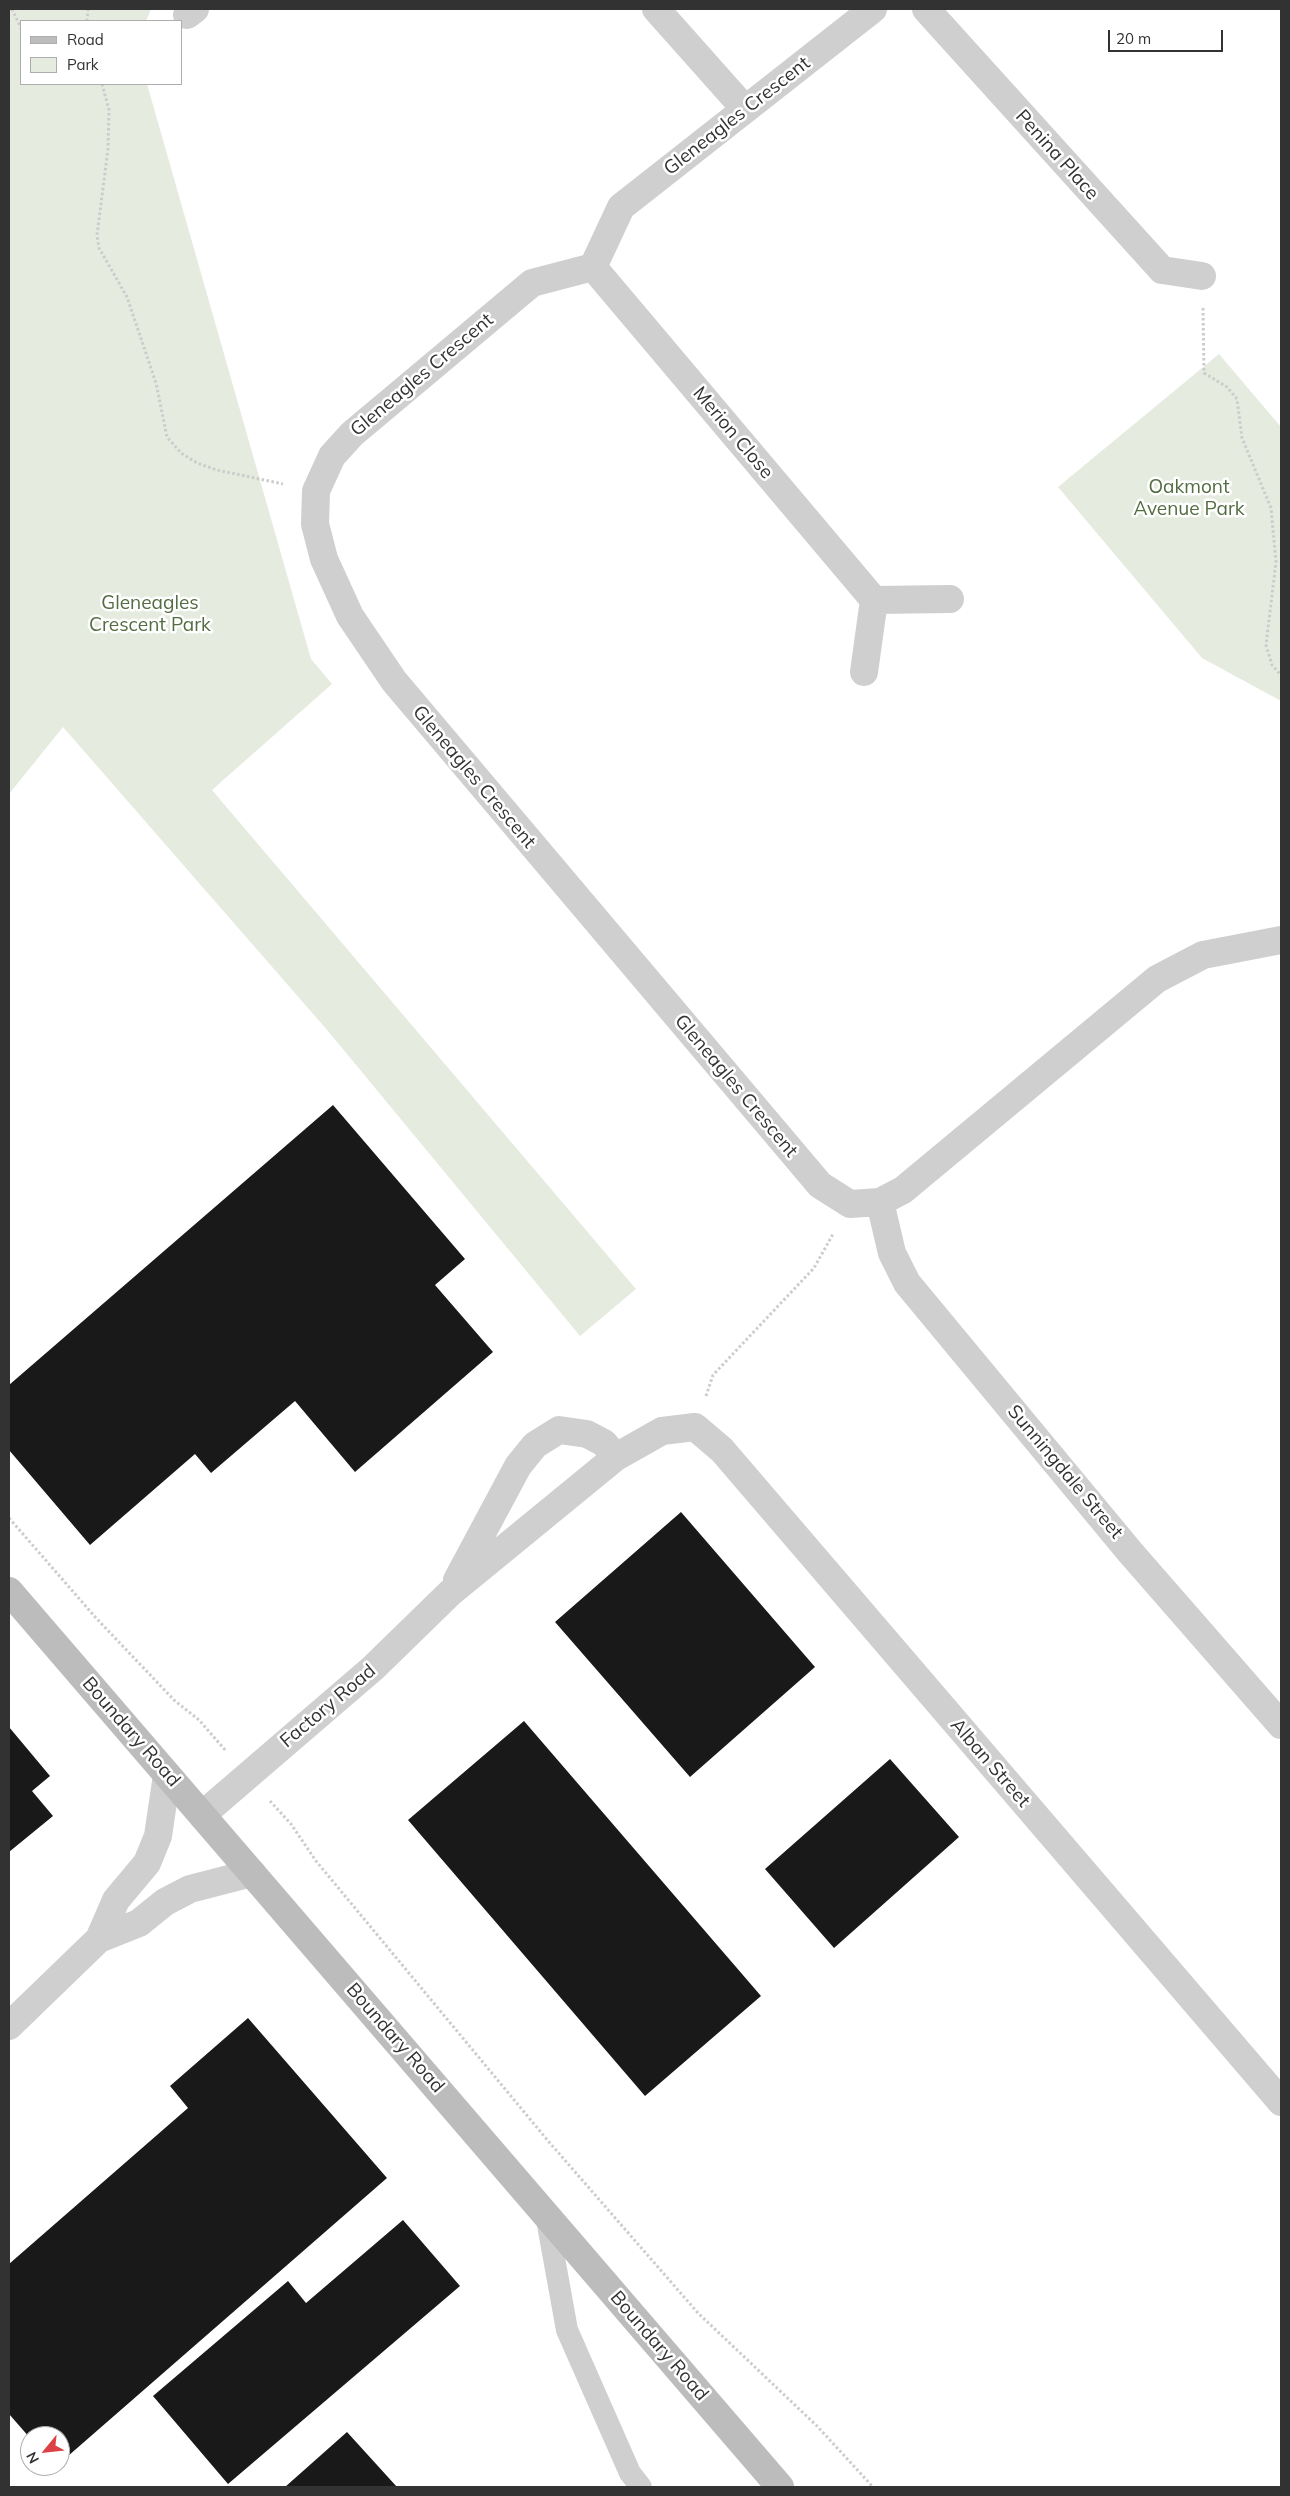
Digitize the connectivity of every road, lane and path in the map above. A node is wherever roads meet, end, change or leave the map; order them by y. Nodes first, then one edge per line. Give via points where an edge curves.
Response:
1 (12, 9) edge
2 (656, 9) edge
3 (873, 9) edge
4 (926, 9) edge
5 (20, 26) edge
6 (102, 85) edge
7 (745, 109) junction
8 (593, 267) junction
9 (1202, 276) joint
10 (316, 491) junction
11 (950, 599) dead end
12 (874, 600) junction
13 (864, 672) dead end
14 (1281, 675) edge
15 (1281, 940) edge
16 (880, 1202) junction
17 (850, 1204) junction
18 (695, 1427) junction
19 (616, 1457) junction
20 (9, 1518) edge
21 (9, 1591) edge
22 (450, 1593) junction
23 (1281, 1725) edge
24 (167, 1774) junction
25 (247, 1776) junction
26 (202, 1815) junction
27 (252, 1873) junction
28 (99, 1939) junction
29 (9, 2026) edge
30 (1281, 2102) edge
31 (546, 2214) junction
32 (641, 2487) edge
33 (780, 2487) edge
34 (873, 2487) edge

1 - 5 path
2 - 7 street
3 - 7 street, Gleneagles Crescent
4 - 9 street, Penina Place via 1162,270
6 - 10 path via 109,110 108,149 97,235 99,248 127,297 156,383 167,437 181,453 216,470
7 - 8 street, Gleneagles Crescent via 621,207
8 - 10 street, Gleneagles Crescent via 532,283 352,434 332,456
8 - 12 street, Merion Close
9 - 14 path via 1204,373 1227,387 1237,399 1242,438 1271,508 1276,562 1266,645 1272,664
10 - 17 street, Gleneagles Crescent via 315,524 324,559 350,616 394,681 820,1185
11 - 12 street
12 - 13 street
15 - 16 street via 1203,955 1157,980 903,1190
16 - 17 street
16 - 23 street, Sunningdale Street via 892,1253 907,1283 1130,1552
17 - 18 path via 814,1268 713,1375
18 - 19 street, Factory Road via 662,1431
18 - 30 street, Alban Street via 722,1450
19 - 22 street, Factory Road
19 - 22 street, Factory Road via 604,1443 587,1434 559,1430 535,1445 518,1466
20 - 25 path via 96,1618 174,1700 199,1720
21 - 24 main road, Boundary Road
22 - 25 street, Factory Road via 374,1668
24 - 26 main road, Boundary Road
24 - 28 street via 158,1836 147,1863 116,1900
25 - 26 street, Factory Road
25 - 34 path via 291,1824 316,1861 549,2142 698,2313 817,2426
26 - 27 main road, Boundary Road
27 - 28 street via 190,1889 165,1902 139,1923
27 - 31 main road, Boundary Road
28 - 29 street
31 - 32 lane via 567,2330 630,2473
31 - 33 main road, Boundary Road

